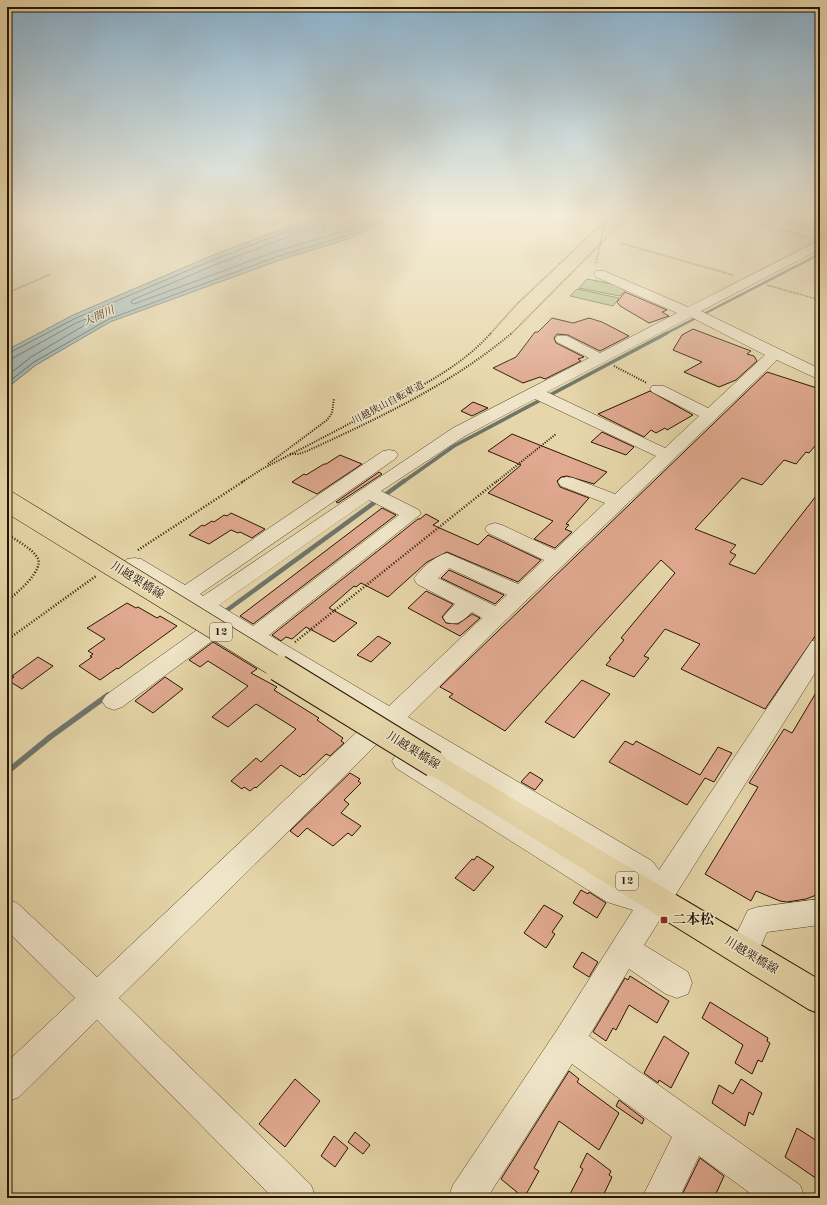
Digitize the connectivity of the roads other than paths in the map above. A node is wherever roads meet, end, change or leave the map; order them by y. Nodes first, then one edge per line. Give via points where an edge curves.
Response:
1 (762, 273) edge
2 (600, 274) dead end
3 (688, 311) junction
4 (562, 339) dead end
5 (775, 354) junction
6 (600, 358) junction
7 (820, 375) edge
8 (658, 389) road end
9 (534, 392) junction
10 (709, 416) junction
11 (667, 454) junction
12 (389, 455) dead end
13 (567, 482) dead end
14 (368, 492) junction
15 (7, 501) edge
16 (618, 502) junction
17 (580, 513) dead end
18 (597, 521) junction
19 (494, 528) dead end
20 (135, 558) road end
21 (557, 558) junction
22 (520, 593) junction
23 (185, 595) junction
24 (470, 602) junction
25 (203, 606) junction
26 (497, 616) junction
27 (454, 617) dead end
28 (226, 620) junction
29 (254, 636) junction
30 (820, 647) edge
31 (282, 652) junction
32 (114, 701) dead end
33 (392, 718) junction
34 (367, 738) junction
35 (656, 899) junction
36 (7, 912) edge
37 (820, 912) edge
38 (625, 949) junction
39 (742, 951) junction
40 (677, 983) dead end
41 (820, 998) edge
42 (98, 999) junction
43 (568, 1041) junction
44 (7, 1085) edge
45 (694, 1130) junction
46 (298, 1198) edge
47 (467, 1198) edge
48 (660, 1198) edge
49 (787, 1198) edge

1 - 3 street
2 - 3 street
3 - 5 street
3 - 6 street
4 - 6 street
5 - 7 street
5 - 10 street
6 - 9 street
8 - 10 street
9 - 11 street
9 - 14 street via 459,432
10 - 11 street
11 - 16 street
12 - 23 street
13 - 16 street
14 - 25 street
14 - 29 street via 412,514
15 - 35 main road, 川越栗橋線 / 12, bridge
16 - 18 street
17 - 18 street
18 - 21 street
19 - 21 street
20 - 23 street
21 - 22 street
22 - 24 street via 446,559 424,579
22 - 26 street
23 - 25 street
24 - 26 street
24 - 27 street
25 - 28 street
26 - 33 street
28 - 29 street
28 - 32 street
29 - 31 street
30 - 35 street
31 - 33 street
31 - 34 street via 282,676 288,687
33 - 35 street via 642,870 649,878
34 - 35 street via 617,893 638,899
34 - 42 street
35 - 38 street
35 - 39 main road, 川越栗橋線 / 12
36 - 42 street
37 - 39 street via 758,920
38 - 40 street
38 - 43 street
39 - 41 main road, 川越栗橋線 / 12
42 - 44 street
42 - 46 street
43 - 45 street
43 - 47 street
45 - 48 street
45 - 49 street

